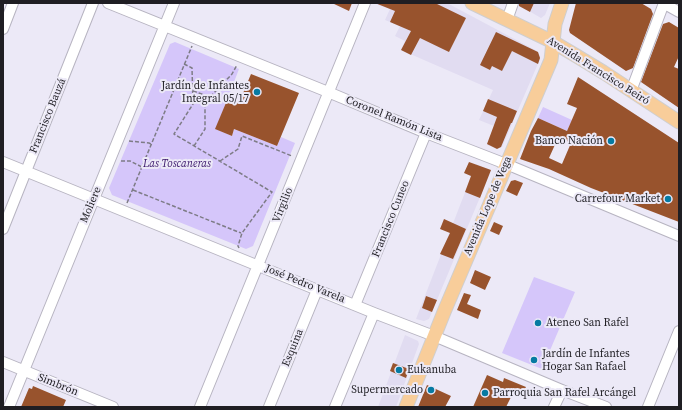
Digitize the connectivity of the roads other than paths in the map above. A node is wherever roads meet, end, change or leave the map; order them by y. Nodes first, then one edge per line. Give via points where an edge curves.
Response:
1 (13, 3) edge
2 (93, 3) edge
3 (108, 3) edge
4 (174, 3) edge
5 (365, 3) edge
6 (472, 3) edge
7 (514, 3) edge
8 (562, 3) edge
9 (664, 3) edge
10 (679, 12) edge
11 (507, 20) junction
12 (164, 26) junction
13 (3, 30) edge
14 (553, 42) junction
15 (631, 91) junction
16 (328, 92) junction
17 (679, 122) edge
18 (426, 133) junction
19 (3, 162) edge
20 (506, 164) junction
21 (25, 172) junction
22 (94, 199) junction
23 (3, 229) edge
24 (679, 236) edge
25 (258, 266) junction
26 (317, 290) junction
27 (356, 305) junction
28 (374, 313) junction
29 (679, 331) edge
30 (434, 336) junction
31 (3, 362) edge
32 (24, 371) junction
33 (562, 390) junction
34 (9, 407) edge
35 (113, 407) edge
36 (200, 407) edge
37 (269, 407) edge
38 (335, 407) edge
39 (406, 407) edge
40 (554, 407) edge
41 (606, 407) edge
42 (648, 407) edge

1 - 13 street
2 - 21 street, Francisco Bauzá
3 - 12 street, Coronel Ramón Lista
4 - 12 street, Moliere
5 - 16 street, Virgilio
6 - 11 main road, Avenida Francisco Beiró
7 - 11 street
8 - 14 main road, Avenida Lope de Vega via 555,24
9 - 10 street
9 - 15 street
11 - 14 main road, Avenida Francisco Beiró
12 - 16 street, Coronel Ramón Lista
12 - 22 street, Moliere
14 - 15 main road, Avenida Francisco Beiró
14 - 20 main road, Avenida Lope de Vega via 550,60
15 - 17 main road, Avenida Francisco Beiró
16 - 18 street, Coronel Ramón Lista
16 - 25 street, Virgilio
18 - 20 street, Coronel Ramón Lista
18 - 27 street, Francisco Cuneo
19 - 21 street, José Pedro Varela
20 - 24 street, Coronel Ramón Lista
20 - 30 main road, Avenida Lope de Vega
21 - 22 street, José Pedro Varela
21 - 23 street, Francisco Bauzá
22 - 25 street, José Pedro Varela
22 - 32 street, Moliere
25 - 26 street, José Pedro Varela
25 - 36 street, Virgilio
26 - 27 street, José Pedro Varela
26 - 37 street, Esquina
27 - 28 street, José Pedro Varela
28 - 30 street, José Pedro Varela
28 - 38 street
29 - 42 street
30 - 33 street, José Pedro Varela
30 - 39 main road, Avenida Lope de Vega
31 - 32 street, Simbrón
32 - 34 street, Moliere
32 - 35 street, Simbrón
33 - 40 street
33 - 41 street, José Pedro Varela

